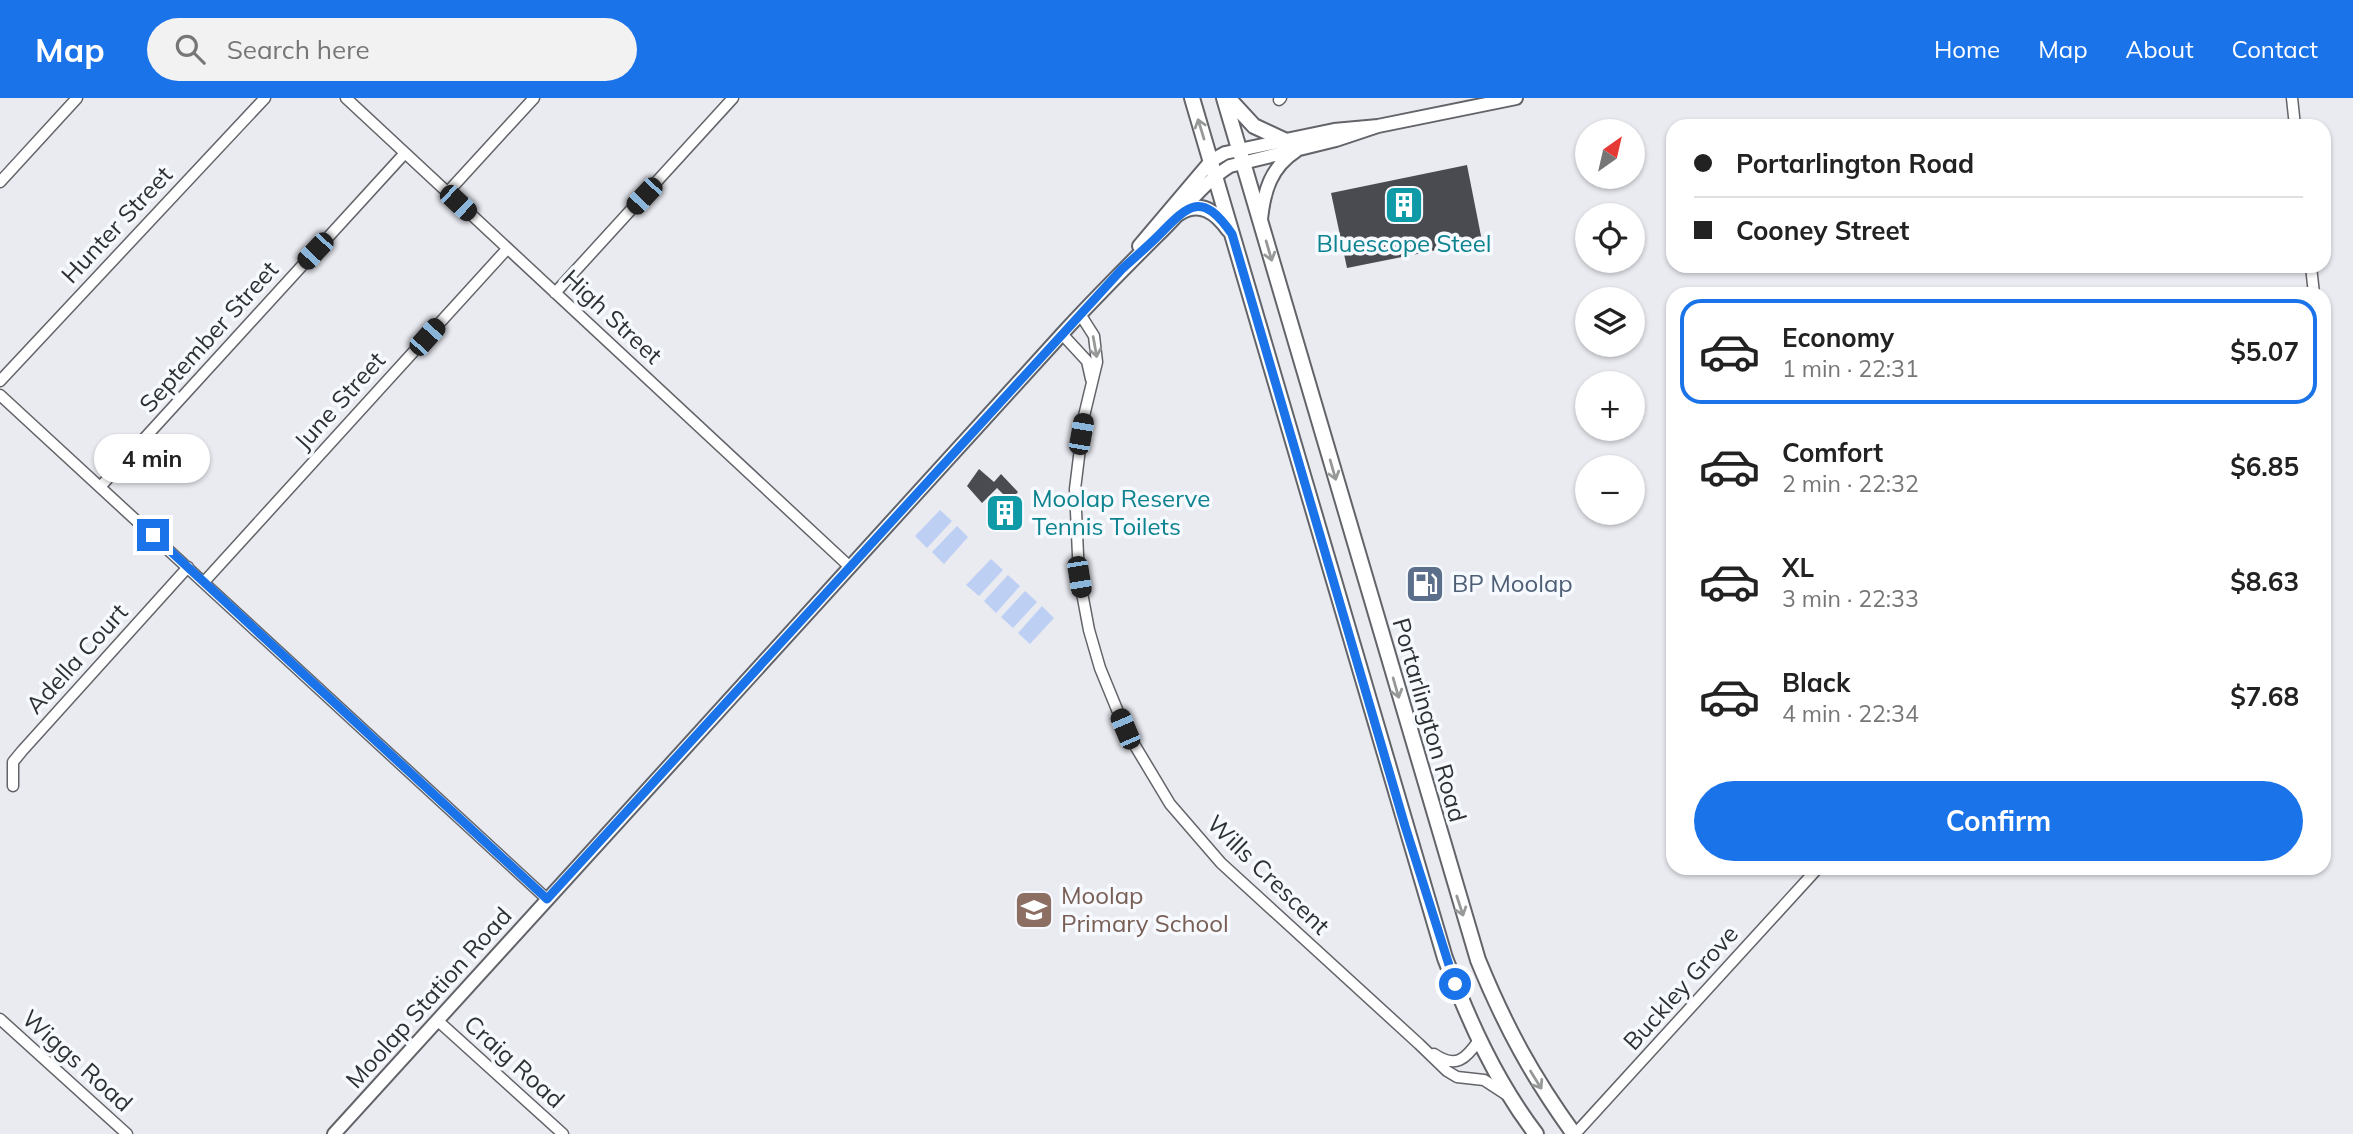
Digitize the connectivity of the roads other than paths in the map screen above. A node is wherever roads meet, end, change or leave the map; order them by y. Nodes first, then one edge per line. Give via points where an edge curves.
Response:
1 (77, 98) edge
2 (265, 98) edge
3 (346, 98) edge
4 (534, 98) edge
5 (733, 98) edge
6 (1192, 98) edge
7 (1226, 98) edge
8 (1516, 98) edge
9 (2292, 98) edge
10 (2294, 119) edge
11 (1378, 126) junction
12 (1284, 140) junction
13 (1299, 149) junction
14 (405, 153) junction
15 (1241, 156) junction
16 (1213, 168) junction
17 (0, 182) edge
18 (447, 193) junction
19 (1179, 213) junction
20 (1261, 222) junction
21 (1232, 234) junction
22 (507, 248) junction
23 (1122, 269) junction
24 (555, 293) junction
25 (1080, 314) junction
26 (1062, 334) junction
27 (0, 381) edge
28 (1092, 383) junction
29 (0, 395) edge
30 (100, 486) junction
31 (188, 567) junction
32 (850, 567) junction
33 (204, 582) junction
34 (13, 786) dead end
35 (1812, 875) edge
36 (547, 899) junction
37 (0, 1019) edge
38 (437, 1020) junction
39 (1479, 1040) junction
40 (1419, 1044) junction
41 (1509, 1096) junction
42 (127, 1134) edge
43 (334, 1134) edge
44 (563, 1134) edge
45 (1536, 1134) edge
46 (1575, 1134) edge

1 - 17 street
2 - 27 street, Hunter Street
3 - 14 street, High Street
4 - 18 street
5 - 24 street
16 -> 6 main road
7 - 12 main road via 1254,126
7 - 15 main road, Portarlington Road
8 - 11 street
9 - 10 street
11 - 12 street
11 - 13 street
12 - 15 street
13 - 15 street
13 - 20 street via 1281,163 1269,181
14 - 18 street, High Street
14 - 30 street, September Street
15 - 16 street via 1230,166
15 - 20 main road, Portarlington Road
16 - 19 street, Moolap Station Road
16 - 21 main road
16 - 23 street, Moolap Station Road via 1150,231
18 - 22 street, High Street
19 - 21 main road via 1192,206 1207,209
19 - 23 street, Moolap Station Road
20 -> 46 main road, Portarlington Road via 1478,960 1526,1065
21 - 39 main road via 1437,932
22 - 24 street, High Street
22 - 33 street, June Street
23 - 25 street, Moolap Station Road
24 - 32 street, High Street
25 - 26 street, Moolap Station Road
25 -> 28 street, Wills Crescent via 1094,336 1097,370
26 - 28 street via 1087,360
26 - 32 street, Moolap Station Road
28 - 40 street, Wills Crescent via 1075,489 1079,577 1100,668 1125,729 1170,804 1221,863
29 - 30 street
30 - 31 street
31 - 33 street
31 - 34 street, Adella Court via 13,762
32 - 36 street, Moolap Station Road
33 - 36 street
35 - 46 street, Buckley Grove
36 - 38 street, Moolap Station Road
37 - 42 street, Wiggs Road
38 - 43 street, Moolap Station Road
38 - 44 street, Craig Road
39 - 40 street, Wills Crescent via 1469,1055 1453,1063
39 - 41 main road
40 - 41 street, Wills Crescent via 1457,1077 1484,1080
41 - 45 main road

